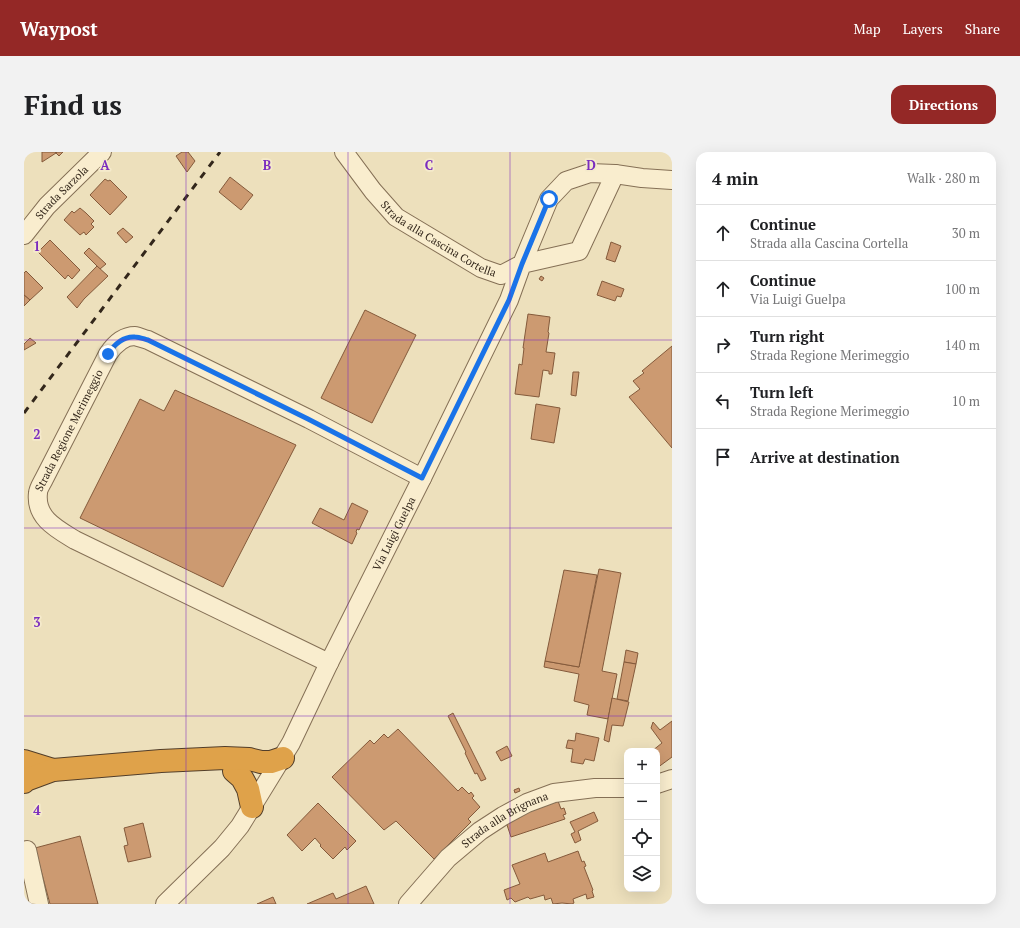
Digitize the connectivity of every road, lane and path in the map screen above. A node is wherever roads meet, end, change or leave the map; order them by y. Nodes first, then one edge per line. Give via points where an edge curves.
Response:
1 (102, 152) edge
2 (344, 152) edge
3 (615, 174) junction
4 (672, 180) edge
5 (24, 235) edge
6 (522, 264) junction
7 (422, 478) junction
8 (329, 662) junction
9 (197, 760) junction
10 (24, 761) edge
11 (272, 767) junction
12 (53, 770) junction
13 (234, 771) junction
14 (672, 779) edge
15 (24, 782) edge
16 (660, 783) edge
17 (624, 788) edge
18 (252, 808) junction
19 (26, 850) dead end
20 (39, 904) edge
21 (165, 904) edge
22 (408, 904) edge

1 - 5 street, Strada Sarzola via 47,206
2 - 6 street, Strada alla Cascina Cortella via 396,217 481,268 501,275
3 - 4 street
3 - 6 street, Strada alla Cascina Cortella via 579,252
3 - 6 street via 590,173 566,181 549,199
6 - 7 street, Via Luigi Guelpa via 509,300
7 - 8 street, Via Luigi Guelpa
7 - 8 street, Strada Regione Merimeggio via 302,415 148,340 134,336 124,339 108,354 44,479 38,492 38,505 50,524 75,540
8 - 11 street, Via Luigi Guelpa via 298,729
9 - 11 highway via 249,759
9 - 12 highway
9 - 13 highway
10 - 12 highway
11 - 13 highway
11 - 18 street, Via Luigi Guelpa
12 - 15 highway
13 - 18 highway via 242,778 248,789
14 - 16 street
17 - 22 street, Strada alla Brignana via 595,788 554,793 527,803 480,831 448,858
18 - 21 street, Via Luigi Guelpa via 222,848
19 - 20 street

